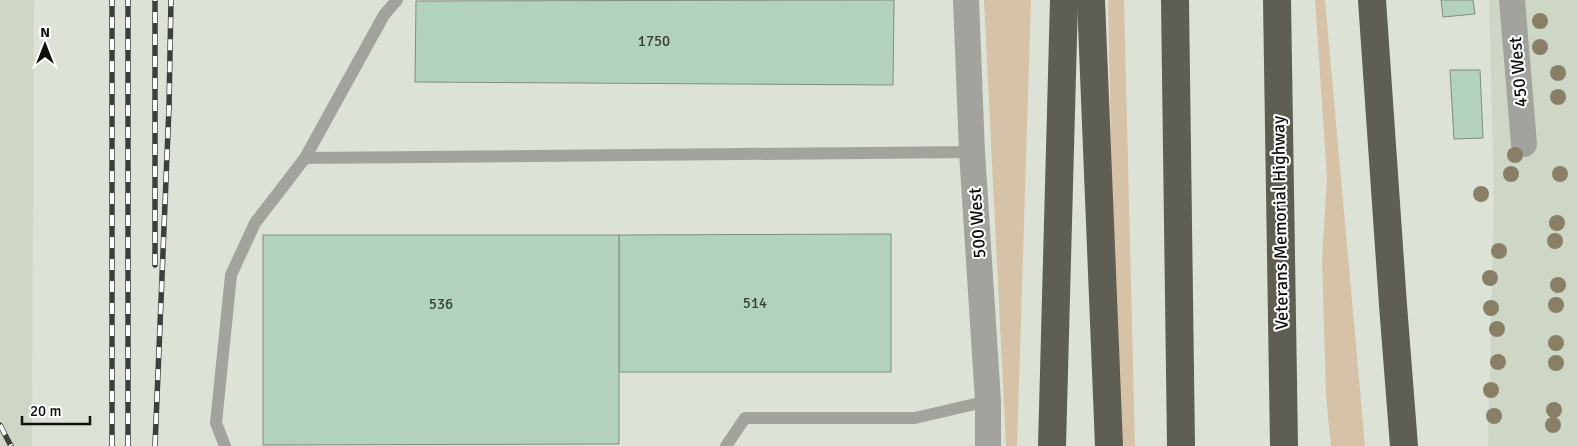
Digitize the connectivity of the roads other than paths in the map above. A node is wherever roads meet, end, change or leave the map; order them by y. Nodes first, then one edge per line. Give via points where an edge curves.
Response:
1 (397, 0) edge
2 (966, 0) edge
3 (1064, 0) edge
4 (1091, 0) edge
5 (1175, 0) edge
6 (1277, 0) edge
7 (1372, 0) edge
8 (1512, 0) edge
9 (1524, 144) dead end
10 (972, 152) junction
11 (305, 158) junction
12 (1393, 305) junction
13 (1282, 312) junction
14 (988, 401) junction
15 (225, 446) edge
16 (726, 446) edge
17 (988, 446) edge
18 (1052, 446) edge
19 (1109, 446) edge
20 (1181, 446) edge
21 (1284, 446) edge
22 (1292, 446) edge
23 (1393, 446) edge
24 (1404, 446) edge

1 - 11 lane via 384,15
2 - 10 street, 500 West
3 - 18 highway
4 - 19 highway
5 - 20 highway
6 - 13 highway, Veterans Memorial Highway
7 - 12 highway
8 - 9 street, 450 West
10 - 11 lane
10 - 14 street, 500 West
11 - 15 lane via 254,223 231,275 216,423
12 - 23 highway
12 - 24 highway
13 - 21 highway, Veterans Memorial Highway
13 - 22 highway
14 - 16 lane via 915,418 745,418
14 - 17 street, 500 West

